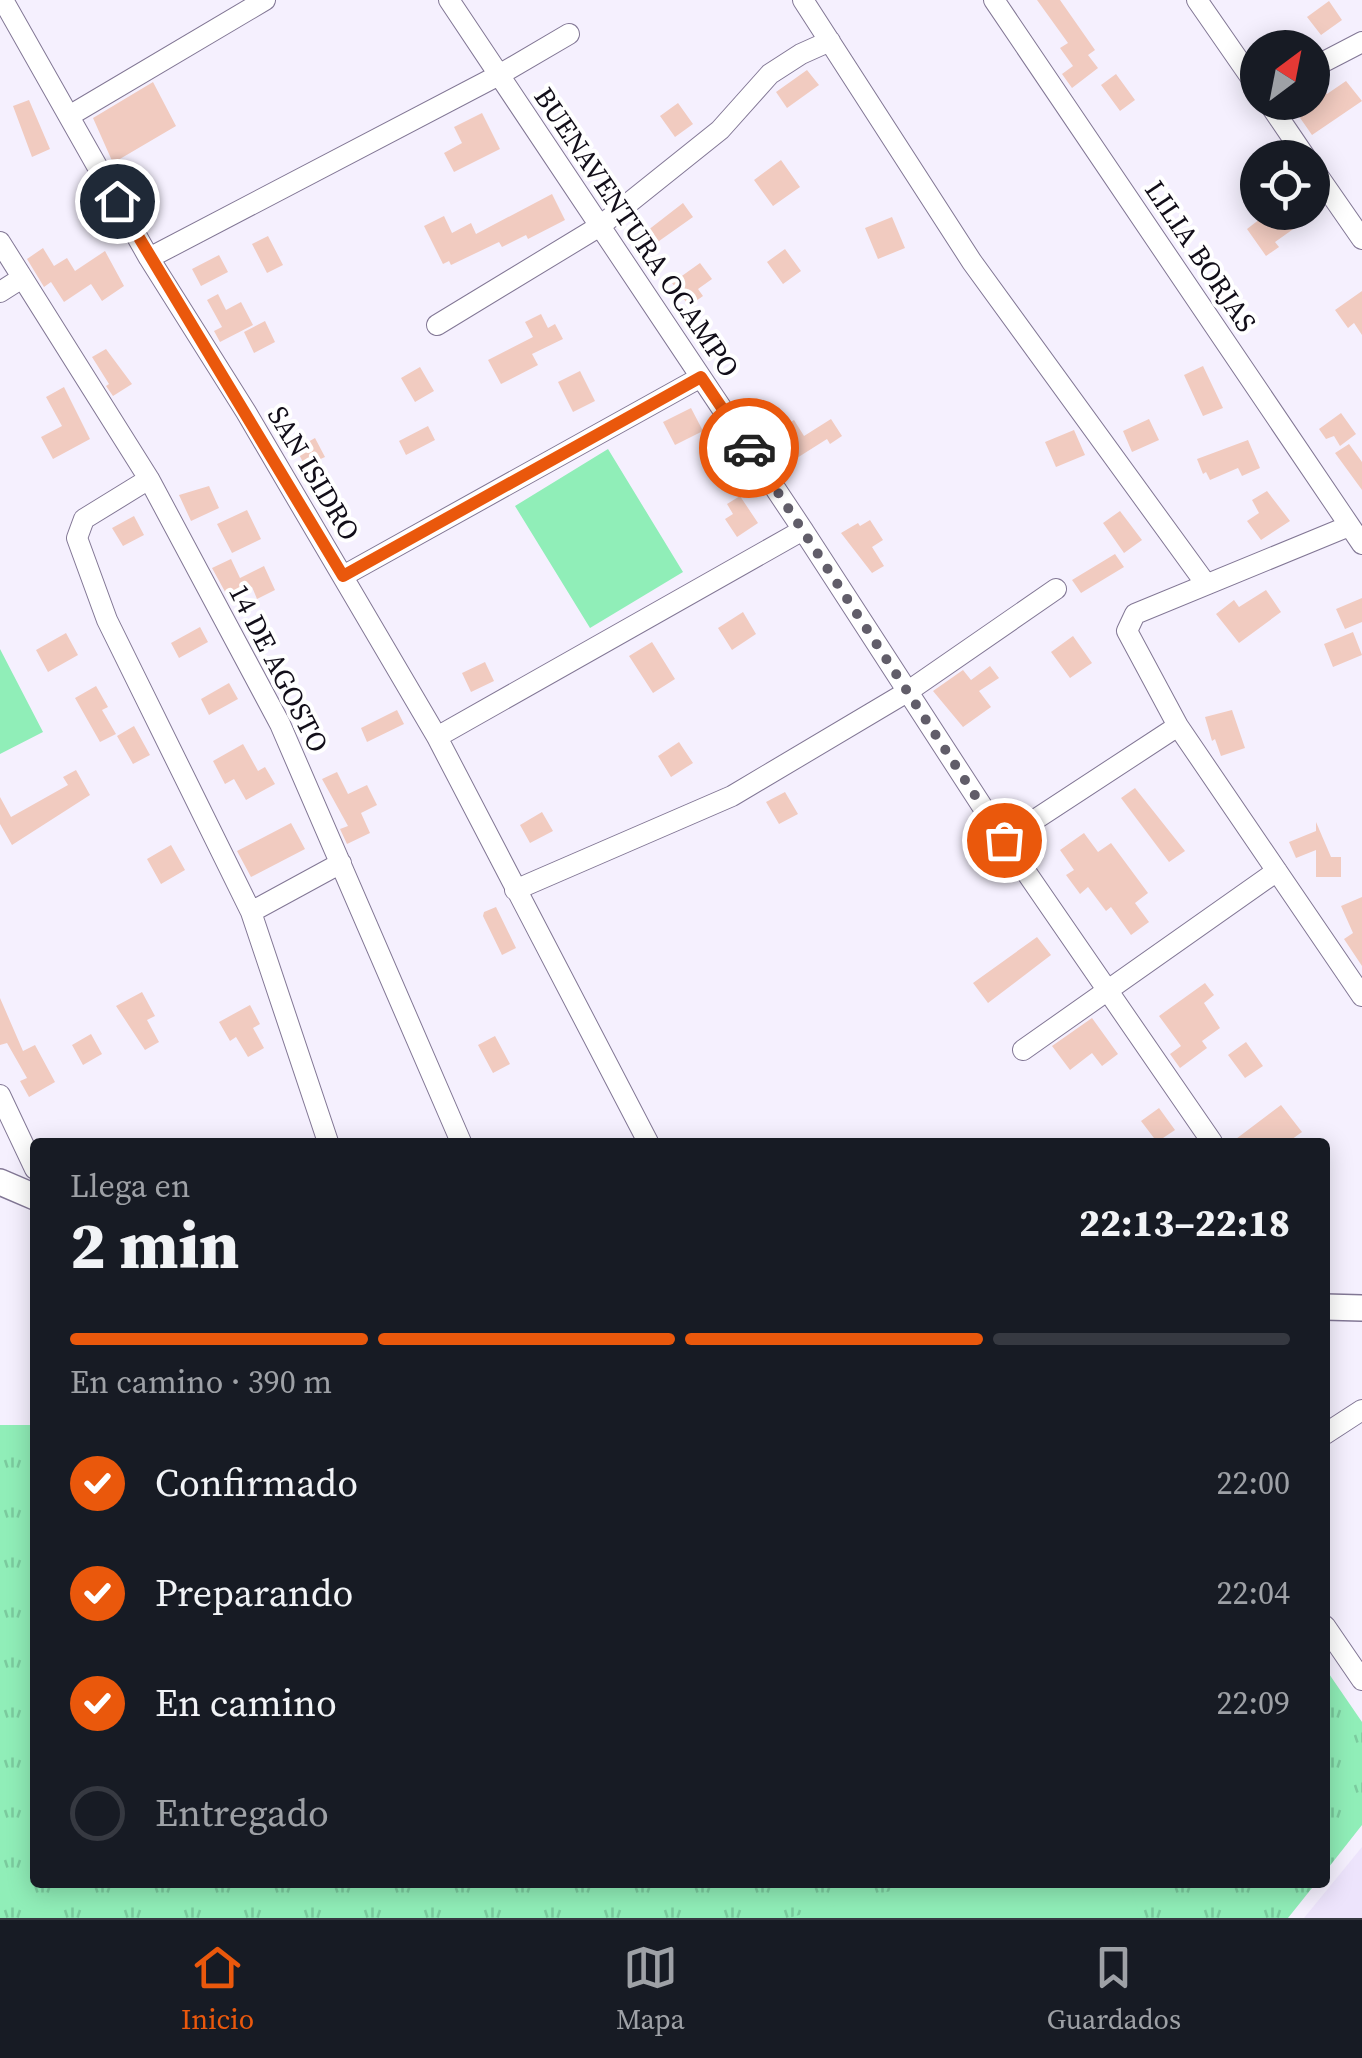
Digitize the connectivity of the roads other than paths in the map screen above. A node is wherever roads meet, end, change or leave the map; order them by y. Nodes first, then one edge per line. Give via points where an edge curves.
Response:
1 (3, 0) edge
2 (264, 0) edge
3 (449, 0) edge
4 (802, 0) edge
5 (994, 0) edge
6 (1197, 0) edge
7 (569, 34) dead end
8 (830, 41) junction
9 (1362, 42) edge
10 (1330, 59) edge
11 (1240, 62) edge
12 (499, 75) junction
13 (69, 116) junction
14 (1330, 194) edge
15 (600, 226) junction
16 (1362, 239) edge
17 (0, 242) edge
18 (149, 258) junction
19 (22, 278) junction
20 (0, 292) edge
21 (437, 325) dead end
22 (701, 377) junction
23 (150, 479) junction
24 (1349, 526) junction
25 (803, 530) junction
26 (1362, 544) edge
27 (343, 576) junction
28 (1206, 584) junction
29 (1056, 589) dead end
30 (907, 692) junction
31 (1178, 726) junction
32 (437, 737) junction
33 (1004, 840) junction
34 (341, 863) junction
35 (1277, 871) junction
36 (515, 890) junction
37 (250, 912) junction
38 (1108, 989) junction
39 (1362, 996) edge
40 (1022, 1050) dead end
41 (0, 1095) edge
42 (327, 1138) edge
43 (459, 1138) edge
44 (646, 1138) edge
45 (1209, 1138) edge
46 (30, 1158) edge
47 (0, 1182) edge
48 (30, 1195) edge
49 (1330, 1307) edge
50 (1362, 1308) edge
51 (1362, 1410) edge
52 (1330, 1431) edge
53 (1330, 1633) edge
54 (1362, 1680) edge

1 - 13 street, SAN ISIDRO
2 - 13 street
3 - 12 street, BUENAVENTURA OCAMPO
4 - 8 street
5 - 24 street, LILIA BORJAS
6 - 11 street
7 - 12 street
8 - 15 street via 770,74 720,130
8 - 28 street via 972,262
9 - 10 street
12 - 15 street, BUENAVENTURA OCAMPO
12 - 18 street
13 - 18 street, SAN ISIDRO
14 - 16 street
15 - 21 street
15 - 22 street, BUENAVENTURA OCAMPO
17 - 19 street, 14 DE AGOSTO
18 - 27 street, SAN ISIDRO
19 - 20 street
19 - 23 street, 14 DE AGOSTO
22 - 25 street, BUENAVENTURA OCAMPO
22 - 27 street
23 - 34 street, 14 DE AGOSTO via 280,724
23 - 37 street via 84,519 77,538 107,620
24 - 26 street, LILIA BORJAS
24 - 28 street
25 - 30 street, BUENAVENTURA OCAMPO
25 - 32 street
27 - 32 street, SAN ISIDRO
28 - 31 street via 1128,622
29 - 30 street
30 - 33 street, BUENAVENTURA OCAMPO
30 - 36 street via 732,796
31 - 33 street
31 - 35 street
32 - 36 street, SAN ISIDRO
33 - 38 street, BUENAVENTURA OCAMPO
34 - 37 street
34 - 43 street, 14 DE AGOSTO
35 - 38 street
35 - 39 street
36 - 44 street, SAN ISIDRO
37 - 42 street
38 - 40 street
38 - 45 street, BUENAVENTURA OCAMPO
41 - 46 street
47 - 48 main road
49 - 50 main road
51 - 52 street
53 - 54 street

